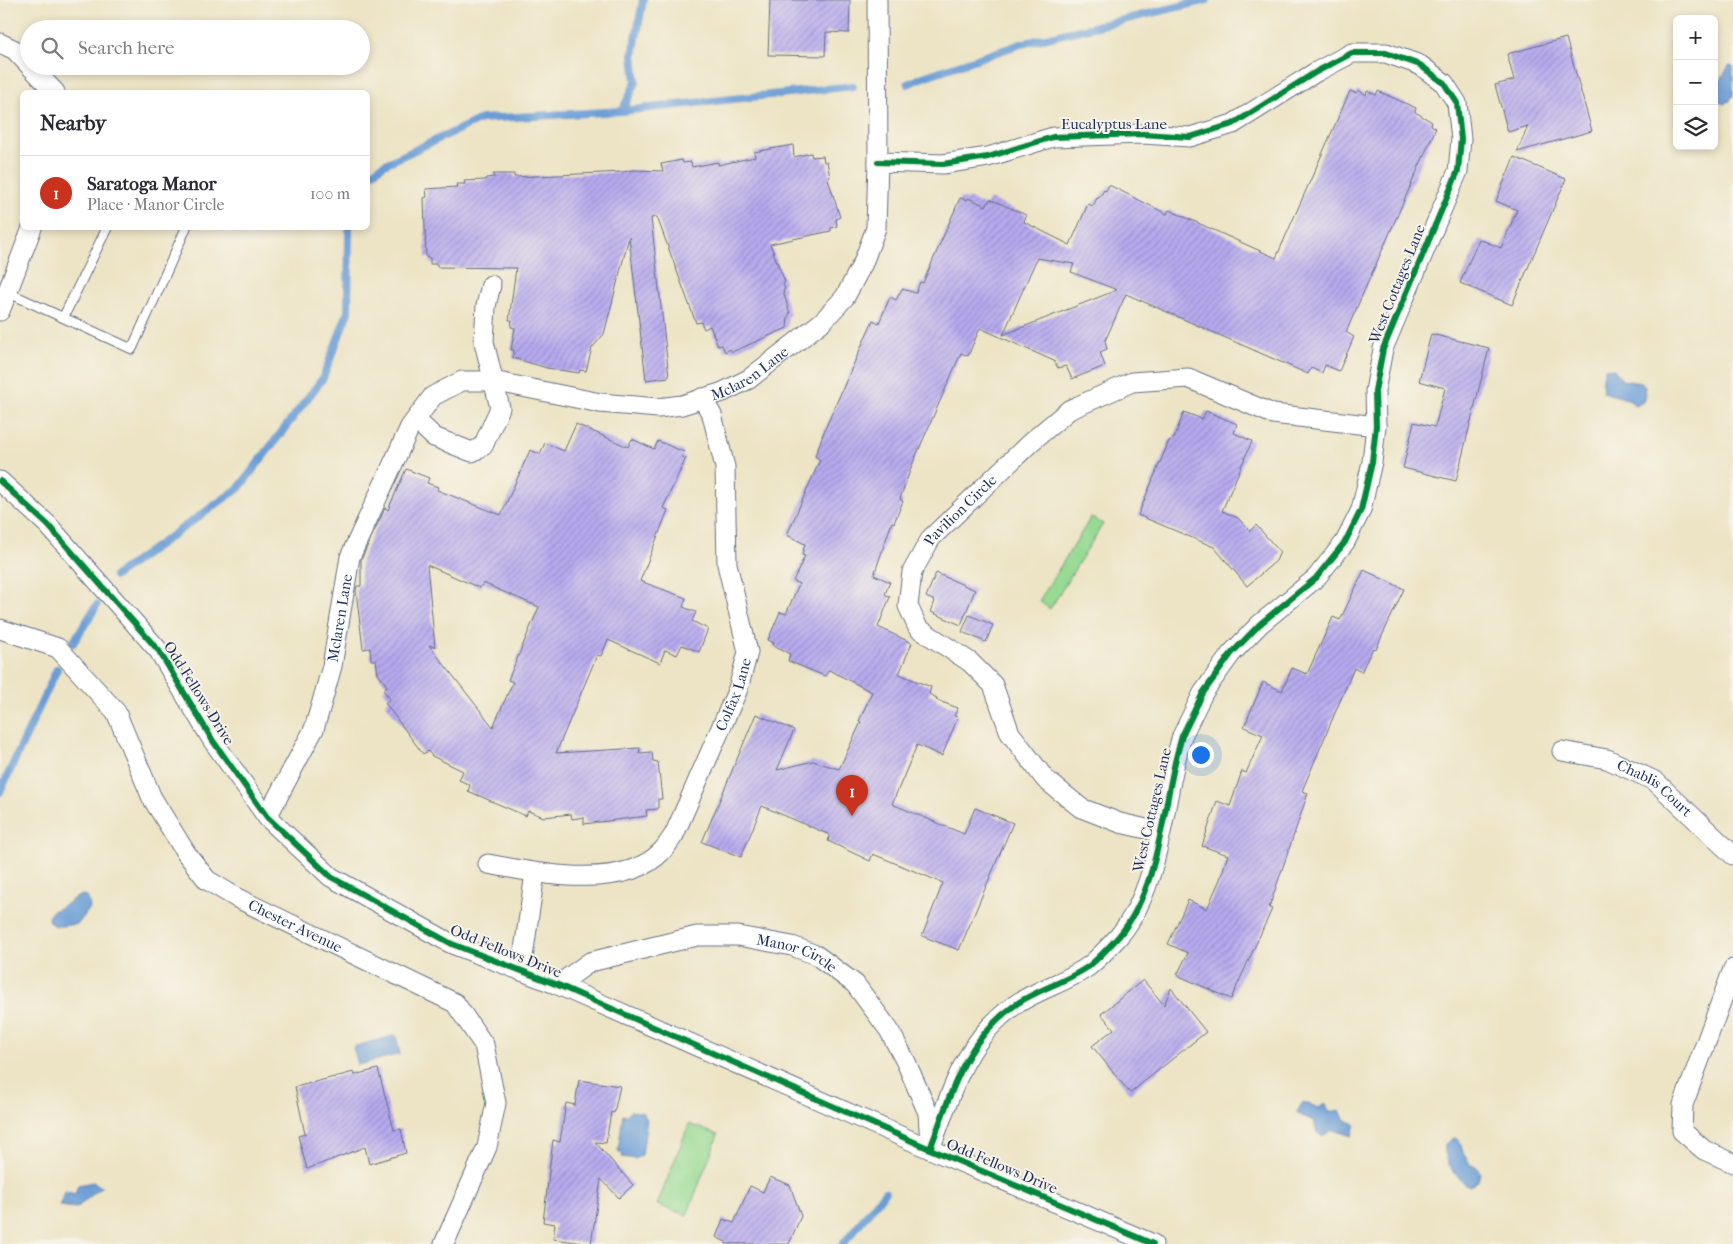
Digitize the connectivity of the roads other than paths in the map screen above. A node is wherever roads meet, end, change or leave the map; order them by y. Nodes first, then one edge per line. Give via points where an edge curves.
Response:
1 (877, 0) edge
2 (0, 43) edge
3 (20, 55) edge
4 (1420, 65) joint
5 (39, 75) edge
6 (53, 90) edge
7 (878, 162) junction
8 (31, 230) edge
9 (106, 230) edge
10 (185, 230) edge
11 (491, 285) dead end
12 (7, 292) junction
13 (0, 311) edge
14 (64, 316) junction
15 (493, 381) junction
16 (702, 398) junction
17 (416, 420) junction
18 (1376, 426) junction
19 (0, 482) edge
20 (0, 629) edge
21 (1562, 751) dead end
22 (267, 817) junction
23 (1160, 832) junction
24 (1733, 855) edge
25 (488, 864) dead end
26 (535, 873) junction
27 (1733, 969) edge
28 (521, 971) junction
29 (558, 985) junction
30 (930, 1149) junction
31 (1733, 1163) edge
32 (444, 1244) edge
33 (1153, 1244) edge

1 - 7 street, Mclaren Lane
2 - 3 street
4 - 7 street, Eucalyptus Lane via 1386,53 1352,53 1233,124 1190,137 1143,134 1053,137 988,157 942,164
4 - 18 street, West Cottages Lane via 1444,84 1457,103 1461,139 1459,163 1383,349 1375,391
5 - 6 street
7 - 16 street, Mclaren Lane via 876,228 845,297 824,321 749,379
8 - 12 street
9 - 14 lane
10 - 14 lane via 132,349
11 - 15 street via 484,342
12 - 13 street
12 - 14 lane
15 - 16 street, Mclaren Lane via 600,403 658,408
15 - 17 street, Mclaren Lane via 462,382 433,396
15 - 17 street via 500,408 483,446 472,452 434,436
16 - 26 street, Colfax Lane via 712,415 725,468 727,564 748,652 738,689 674,835 662,852 640,866 614,874
17 - 22 street, Mclaren Lane via 390,467 350,557 332,666 314,729
18 - 23 street, West Cottages Lane via 1361,510 1344,542 1316,578 1260,624 1231,654 1203,693 1182,736
18 - 23 street, Pavilion Circle via 1273,414 1188,378 1132,382 1069,410 1031,442 931,538 912,572 908,606 918,628 970,662 993,685 1010,733 1045,779 1081,808 1120,823
19 - 22 street, Odd Fellows Drive via 48,525 159,651 213,741
20 - 32 street, Chester Avenue via 58,648 116,712 152,798 207,880 237,898 455,1003 484,1045 496,1103 488,1147
21 - 24 street, Chablis Court via 1607,759 1655,782
22 - 28 street, Odd Fellows Drive via 331,877 452,944
23 - 30 street, West Cottages Lane via 1154,863 1140,903 1119,936 1089,966 1016,1004 984,1031 964,1060
25 - 26 street, Colfax Lane
26 - 28 street
27 - 31 street via 1683,1105 1682,1131 1704,1150
28 - 29 street, Odd Fellows Drive
29 - 30 street, Odd Fellows Drive
29 - 30 street, Manor Circle via 590,962 697,936 738,936 792,946 816,955 856,984 889,1030 928,1113
30 - 33 street, Odd Fellows Drive

